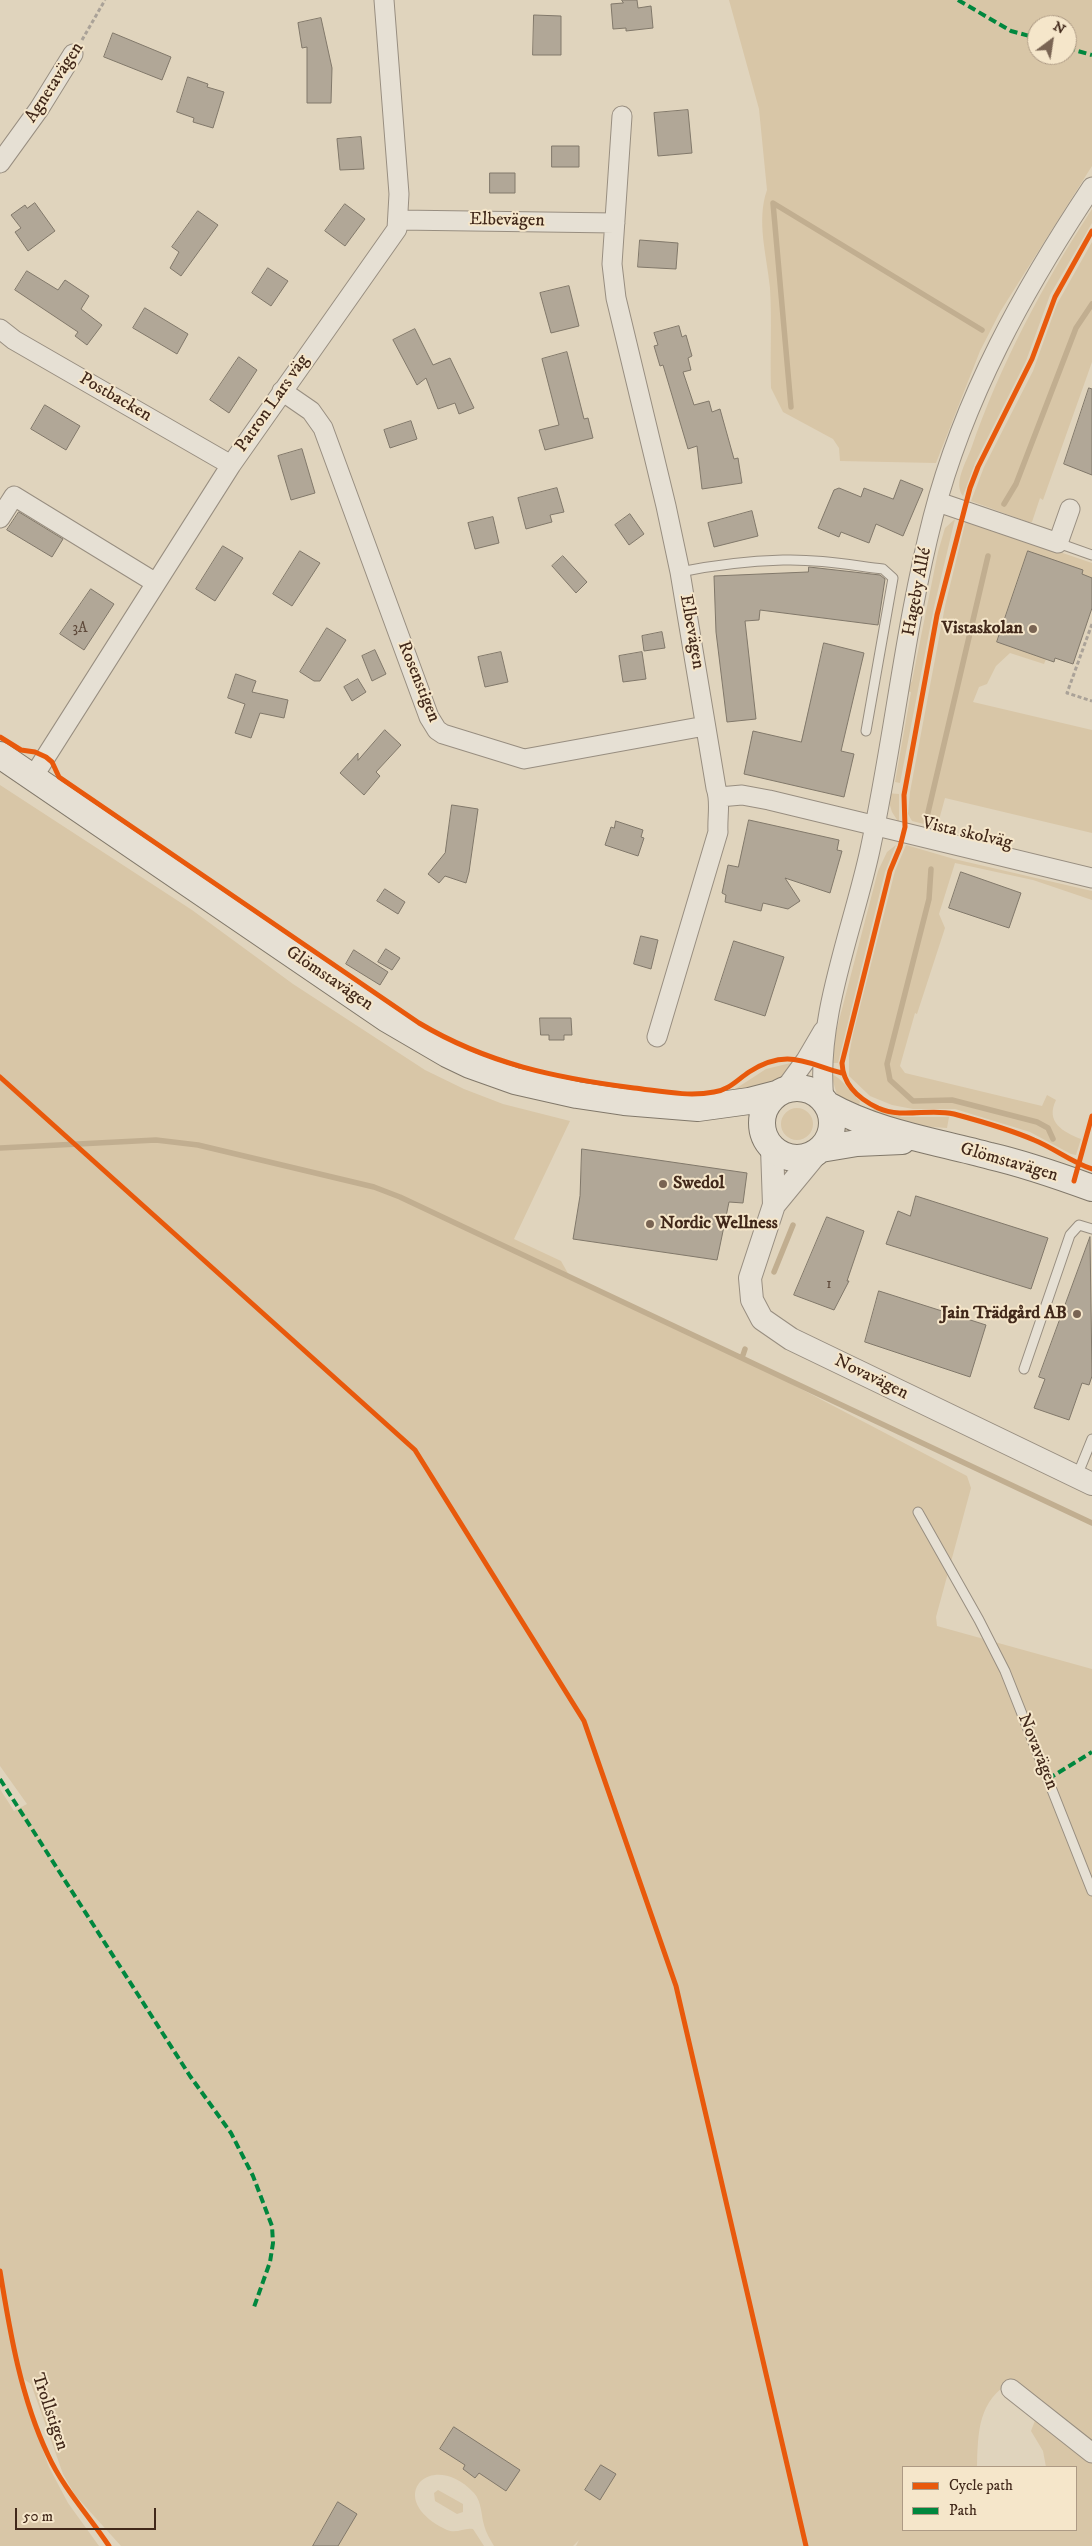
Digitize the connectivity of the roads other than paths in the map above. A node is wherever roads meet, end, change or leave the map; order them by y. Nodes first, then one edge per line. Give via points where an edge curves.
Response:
1 (384, 0) edge
2 (73, 54) road end
3 (622, 116) dead end
4 (0, 164) edge
5 (1092, 187) edge
6 (399, 220) junction
7 (614, 223) junction
8 (0, 329) edge
9 (282, 391) junction
10 (231, 465) junction
11 (938, 502) junction
12 (1070, 509) dead end
13 (0, 518) edge
14 (1058, 543) junction
15 (1092, 555) edge
16 (680, 572) junction
17 (156, 583) junction
18 (705, 726) junction
19 (866, 731) dead end
20 (0, 755) edge
21 (33, 777) junction
22 (719, 797) junction
23 (875, 827) junction
24 (1092, 878) edge
25 (825, 1027) junction
26 (657, 1037) dead end
27 (780, 1092) junction
28 (826, 1103) junction
29 (698, 1108) junction
30 (768, 1141) junction
31 (926, 1141) junction
32 (818, 1151) junction
33 (1092, 1188) edge
34 (774, 1205) junction
35 (1092, 1229) edge
36 (1024, 1369) dead end
37 (1092, 1439) edge
38 (1084, 1480) edge
39 (918, 1512) dead end
40 (1092, 1890) edge
41 (1011, 2390) dead end
42 (1092, 2453) edge

1 - 6 street, Patron Lars väg
2 - 4 street, Agnetavägen via 40,109
3 - 7 street, Elbevägen
5 - 11 street, Hageby Allé via 1028,288 989,363 970,407
6 - 7 street, Elbevägen
6 - 9 street, Patron Lars väg via 392,239
7 - 16 street, Elbevägen via 612,264 616,298
8 - 10 street, Postbacken
9 - 10 street, Patron Lars väg
9 - 18 street, Rosenstigen via 311,411 323,428 429,717 437,730 524,759
10 - 17 street, Patron Lars väg
11 - 14 street
11 - 23 street, Hageby Allé via 919,582
12 - 14 street
13 - 17 street via 14,496
14 - 15 lane
16 - 18 street, Elbevägen
16 - 19 lane via 715,565 784,560 883,568 889,572 893,578
17 - 21 street, Patron Lars väg
18 - 22 street, Elbevägen
20 - 21 main road, Glömstavägen
21 - 29 main road, Glömstavägen via 387,1019 447,1054 492,1074 543,1088 624,1102
22 - 23 street, Vista skolväg via 742,795 769,800
22 - 26 street, Elbevägen via 718,832
23 - 24 street, Vista skolväg
23 - 25 street, Hageby Allé
25 - 27 street, Hageby Allé via 806,1060
25 - 28 street, Hageby Allé via 822,1081
27 - 28 main road, Glömstavägen via 806,1089
27 - 29 main road, Glömstavägen via 749,1101
27 - 30 main road via 764,1112
28 - 31 main road, Glömstavägen via 862,1122
28 - 32 main road via 833,1125 829,1138
29 - 30 main road, Glömstavägen via 736,1118
30 - 32 main road, Glömstavägen via 778,1153 793,1158 801,1159
30 - 34 street, Novavägen
31 - 32 main road, Glömstavägen via 857,1143
31 - 33 main road, Glömstavägen via 992,1156
32 - 34 street, Novavägen
34 - 38 street, Novavägen via 750,1278 752,1300 762,1318 790,1339
35 - 36 lane via 1079,1224 1070,1235
37 - 38 lane
39 - 40 lane, Novavägen via 1005,1671
41 - 42 street

